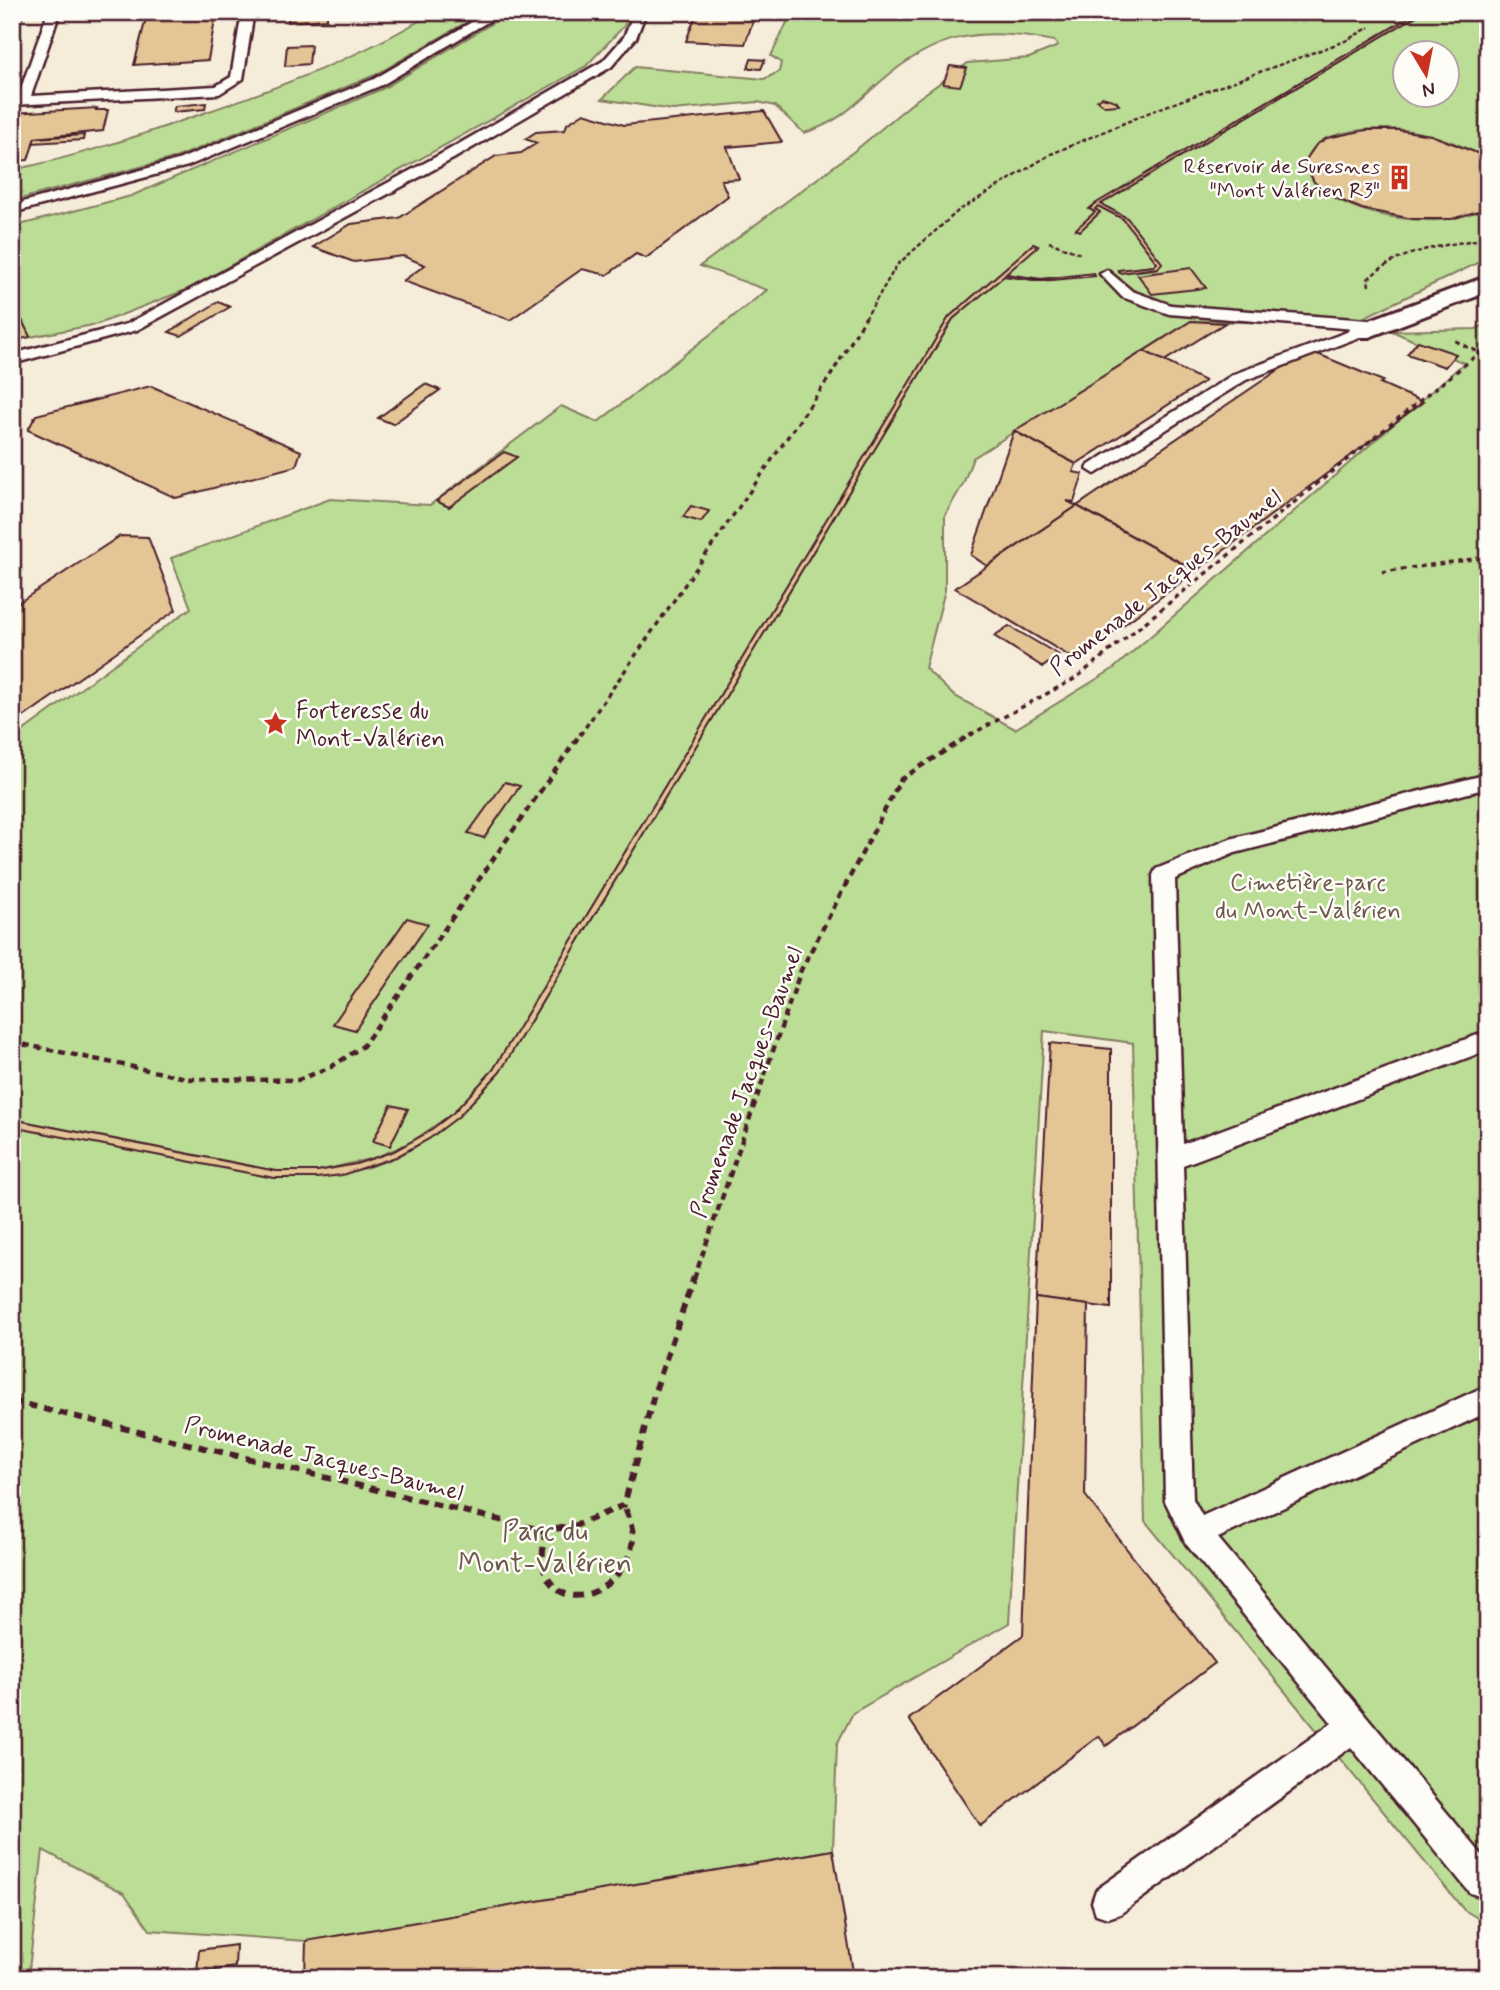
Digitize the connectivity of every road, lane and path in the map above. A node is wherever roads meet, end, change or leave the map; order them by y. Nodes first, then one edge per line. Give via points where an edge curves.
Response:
1 (54, 12) edge
2 (248, 12) edge
3 (498, 12) edge
4 (640, 12) edge
5 (1370, 27) dead end
6 (1488, 100) edge
7 (18, 101) edge
8 (1488, 113) edge
9 (12, 209) edge
10 (1107, 274) dead end
11 (1488, 283) edge
12 (1367, 329) junction
13 (1488, 346) edge
14 (12, 359) edge
15 (1095, 469) dead end
16 (1488, 557) edge
17 (1382, 572) dead end
18 (1488, 781) edge
19 (1488, 1040) edge
20 (12, 1042) edge
21 (1169, 1160) junction
22 (1488, 1398) edge
23 (12, 1401) edge
24 (624, 1505) junction
25 (545, 1531) junction
26 (1196, 1534) junction
27 (1353, 1726) junction
28 (1488, 1883) edge
29 (1108, 1902) dead end

1 - 7 lane
2 - 7 lane via 237,79 219,90
3 - 9 lane via 378,82 183,163
4 - 14 lane via 631,37 607,64 448,156 132,327
5 - 20 path via 1345,41 1155,110 1051,154 958,211 897,265 831,375 363,1046 298,1080 191,1079
6 - 8 path
10 - 12 lane via 1128,294 1169,309
11 - 12 street
12 - 15 lane via 1240,377
13 - 24 path, Promenade Jacques-Baumel via 1076,678 949,746 901,779 801,970 655,1391
16 - 17 path
18 - 21 lane via 1230,847 1164,875
19 - 21 lane
21 - 26 lane via 1179,1501
22 - 26 lane
23 - 25 path, Promenade Jacques-Baumel
24 - 25 path, Promenade Jacques-Baumel via 577,1525
24 - 25 path via 633,1520 635,1540 616,1580 598,1593 565,1596 550,1587 543,1572
26 - 27 lane
27 - 28 lane
27 - 29 lane

